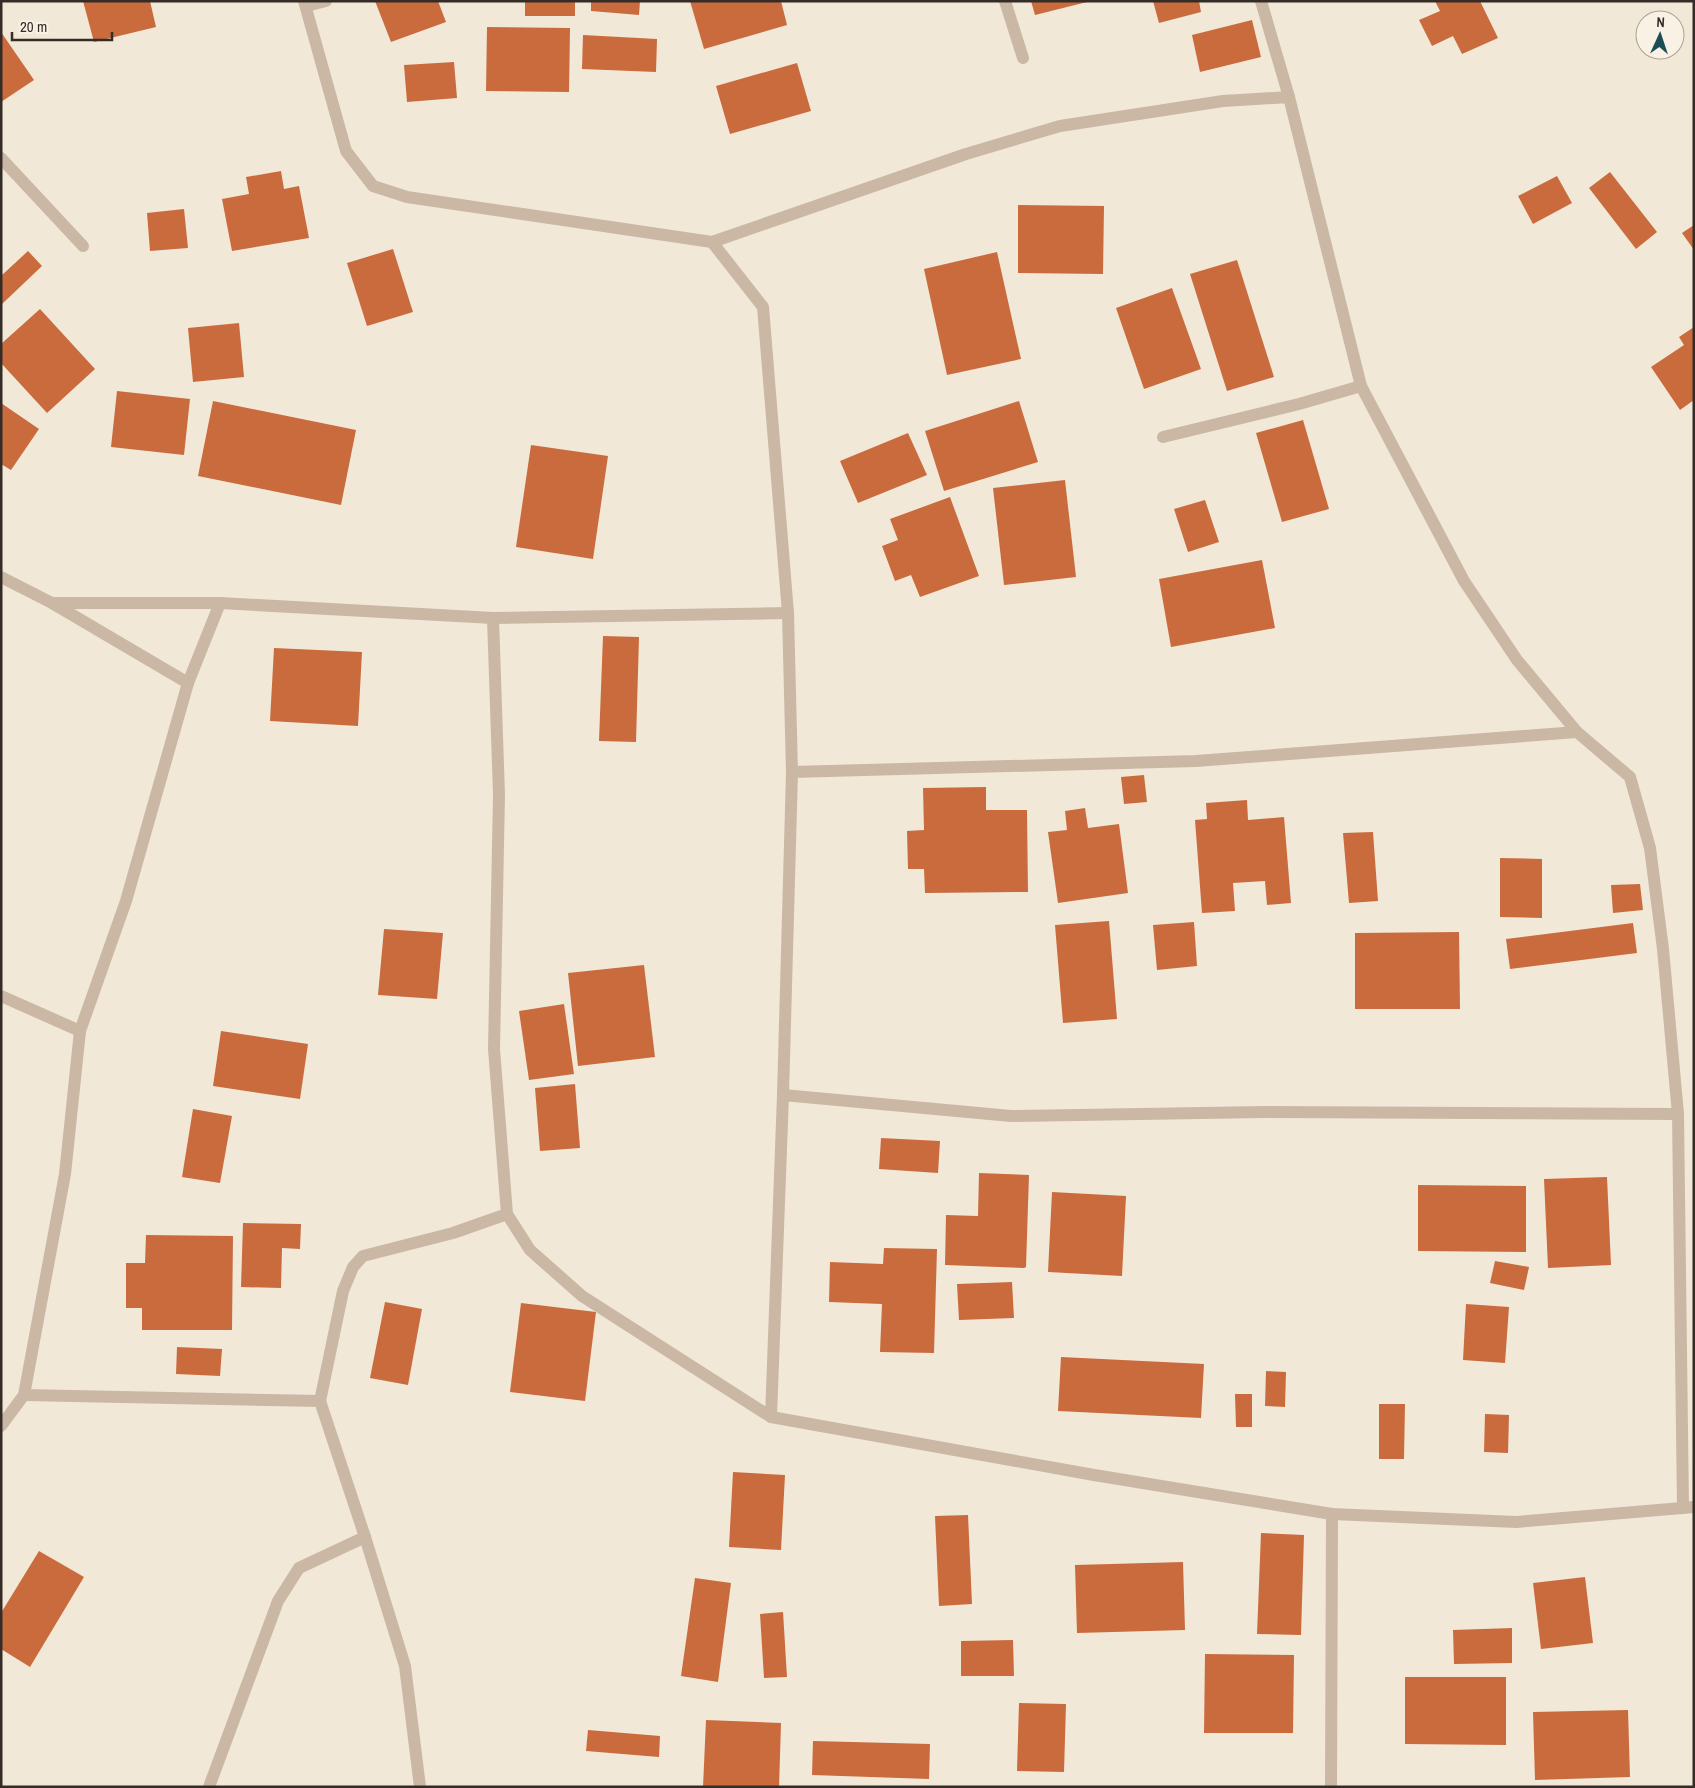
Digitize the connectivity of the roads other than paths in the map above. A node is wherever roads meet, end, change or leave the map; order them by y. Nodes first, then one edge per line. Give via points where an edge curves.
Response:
1 (326, 1) edge
2 (1005, 1) edge
3 (1261, 1) edge
4 (305, 4) edge
5 (1023, 58) dead end
6 (1290, 97) junction
7 (1, 158) edge
8 (712, 242) junction
9 (83, 246) dead end
10 (1361, 386) junction
11 (1164, 437) dead end
12 (1, 577) edge
13 (52, 603) junction
14 (220, 603) junction
15 (788, 613) junction
16 (492, 618) junction
17 (188, 683) junction
18 (1577, 732) junction
19 (792, 772) junction
20 (1, 996) edge
21 (80, 1031) junction
22 (783, 1095) junction
23 (1678, 1114) junction
24 (507, 1214) junction
25 (24, 1395) junction
26 (320, 1401) junction
27 (771, 1417) junction
28 (1, 1426) edge
29 (1688, 1508) edge
30 (1332, 1514) junction
31 (365, 1537) junction
32 (209, 1787) edge
33 (420, 1787) edge
34 (1331, 1787) edge

1 - 4 street
2 - 5 street
3 - 6 street
4 - 8 street via 346,152 373,186 407,197
6 - 8 street via 1223,100 1060,126 966,154
6 - 10 street
7 - 9 street
8 - 15 street via 763,307
10 - 11 street
10 - 18 street via 1464,582 1516,660
12 - 13 street
13 - 14 street
13 - 17 street
14 - 16 street
14 - 17 street
15 - 16 street
15 - 19 street
16 - 24 street via 499,795 494,1049
17 - 21 street via 126,900
18 - 19 street via 1196,761
18 - 23 street via 1630,777 1650,848
19 - 22 street
20 - 21 street
21 - 25 street via 65,1174
22 - 23 street via 1011,1116 1264,1112
22 - 27 street
23 - 29 street
24 - 26 street via 453,1233 363,1256 352,1267 343,1290
24 - 27 street via 530,1250 582,1296
25 - 26 street
25 - 28 street
26 - 31 street
27 - 30 street
29 - 30 street via 1516,1522
30 - 34 street
31 - 32 street via 299,1568 278,1601
31 - 33 street via 405,1666

